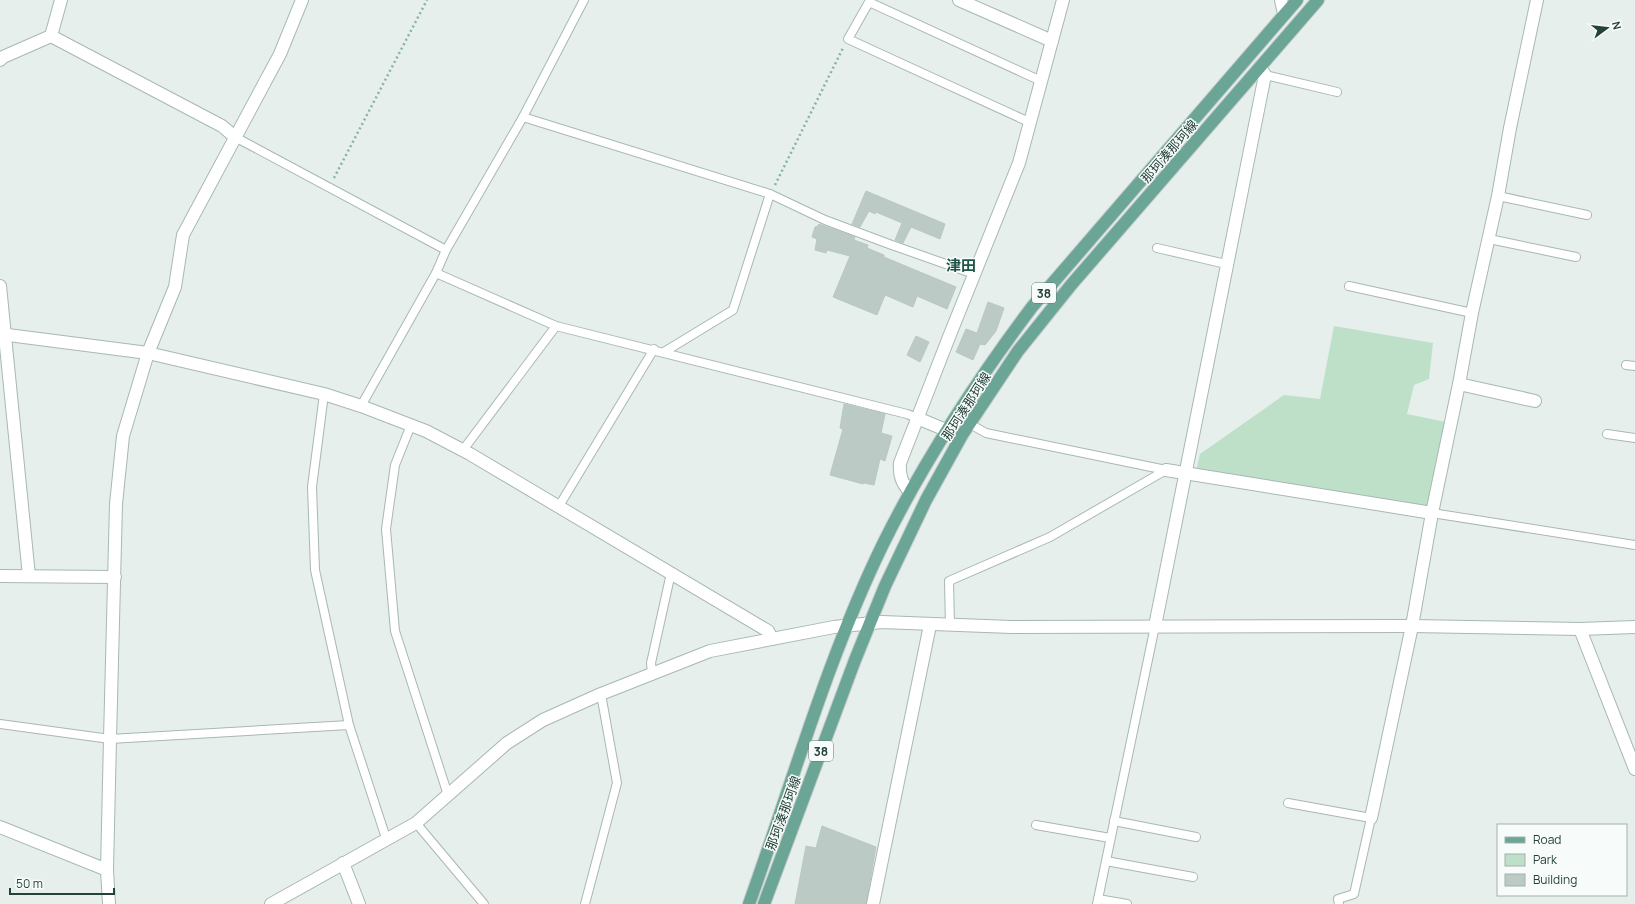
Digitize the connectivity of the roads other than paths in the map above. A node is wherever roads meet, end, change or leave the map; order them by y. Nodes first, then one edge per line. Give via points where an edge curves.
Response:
1 (61, 0) edge
2 (302, 0) edge
3 (584, 0) edge
4 (959, 0) edge
5 (1063, 0) edge
6 (1281, 0) edge
7 (1297, 0) edge
8 (1318, 0) edge
9 (1537, 0) edge
10 (870, 1) edge
11 (1284, 14) junction
12 (51, 36) junction
13 (1052, 41) junction
14 (0, 60) edge
15 (1263, 71) junction
16 (1041, 81) junction
17 (1337, 92) dead end
18 (523, 117) junction
19 (1030, 122) junction
20 (234, 137) junction
21 (770, 194) junction
22 (1498, 196) junction
23 (1587, 215) dead end
24 (1489, 239) junction
25 (1156, 248) dead end
26 (446, 250) junction
27 (1576, 257) dead end
28 (1226, 264) junction
29 (436, 273) junction
30 (974, 274) junction
31 (0, 286) edge
32 (1349, 286) dead end
33 (1472, 313) junction
34 (556, 326) junction
35 (2, 334) edge
36 (654, 349) junction
37 (664, 352) junction
38 (148, 353) junction
39 (1626, 365) dead end
40 (1635, 366) edge
41 (1459, 384) junction
42 (324, 394) junction
43 (1534, 401) dead end
44 (361, 406) junction
45 (917, 418) junction
46 (970, 424) junction
47 (410, 426) junction
48 (946, 430) junction
49 (1606, 434) dead end
50 (1635, 438) edge
51 (463, 450) junction
52 (1166, 470) junction
53 (1186, 475) junction
54 (910, 492) junction
55 (559, 506) junction
56 (1432, 513) junction
57 (1635, 545) edge
58 (671, 573) junction
59 (0, 576) edge
60 (29, 576) junction
61 (115, 577) junction
62 (869, 623) junction
63 (848, 625) junction
64 (930, 625) junction
65 (950, 626) junction
66 (1155, 626) junction
67 (1412, 626) junction
68 (1635, 627) edge
69 (1580, 629) junction
70 (772, 639) junction
71 (652, 673) junction
72 (601, 694) junction
73 (0, 724) edge
74 (349, 725) junction
75 (110, 739) junction
76 (1635, 769) edge
77 (448, 795) junction
78 (1288, 803) dead end
79 (1371, 818) junction
80 (1114, 821) junction
81 (416, 822) junction
82 (1036, 825) dead end
83 (0, 827) edge
84 (1196, 837) dead end
85 (386, 838) junction
86 (1110, 838) junction
87 (1106, 861) junction
88 (343, 863) junction
89 (108, 870) junction
90 (1193, 876) dead end
91 (1098, 901) edge
92 (109, 904) edge
93 (271, 904) edge
94 (360, 904) edge
95 (484, 904) edge
96 (585, 904) edge
97 (749, 904) edge
98 (764, 904) edge
99 (873, 904) edge
100 (1127, 904) edge
101 (1339, 904) edge

1 - 12 street
2 - 20 street via 280,54
3 - 18 lane
4 - 13 street
5 - 13 street
6 - 11 street
7 - 11 main road, 那珂湊那珂線 / 38
8 - 15 main road, 那珂湊那珂線 / 38
9 - 22 street
10 - 16 lane
10 - 19 lane via 848,39
11 - 48 main road, 那珂湊那珂線 / 38 via 1032,307
12 - 14 street
12 - 20 street via 222,126
13 - 16 street
15 - 17 lane
15 - 28 street
15 - 46 main road, 那珂湊那珂線 / 38 via 1071,284 1018,351
16 - 19 street
18 - 21 lane
18 - 26 lane
19 - 30 street via 1019,163
20 - 26 lane
20 - 38 street via 183,235 174,287
21 - 30 lane via 825,220
21 - 37 lane via 733,310
22 - 23 lane
22 - 24 street
24 - 27 lane
24 - 33 street
25 - 28 lane
26 - 29 lane
28 - 53 street
29 - 34 lane
29 - 44 lane
30 - 45 street
31 - 35 street
32 - 33 lane
33 - 41 street
34 - 36 lane
34 - 51 lane
35 - 38 street
35 - 60 street
36 - 37 lane
36 - 55 lane
37 - 45 lane
38 - 42 street
38 - 61 street via 123,436 116,504
39 - 40 lane
41 - 43 street
41 - 56 street
42 - 44 street
42 - 74 lane via 312,487 315,570
44 - 47 street
45 - 48 street
45 - 54 street via 900,463 902,484
46 - 52 lane via 986,433
46 - 62 main road, 那珂湊那珂線 / 38 via 926,500
47 - 51 street via 426,431
47 - 77 lane via 395,465 386,529 395,631
48 - 54 main road, 那珂湊那珂線 / 38
49 - 50 lane
51 - 55 street
52 - 53 street
52 - 65 lane via 1050,537 949,581
53 - 56 street
53 - 66 street
54 - 63 main road, 那珂湊那珂線 / 38
55 - 58 street
56 - 57 lane
56 - 67 street
58 - 70 street via 768,631
58 - 71 lane via 651,663
59 - 60 street
60 - 61 street
61 - 75 street
62 - 63 street
62 - 64 street
62 - 98 main road, 那珂湊那珂線 / 38
63 - 70 street
63 - 97 main road, 那珂湊那珂線 / 38
64 - 65 street
64 - 99 street
65 - 66 street
66 - 67 street
66 - 80 lane
67 - 69 street
67 - 79 street
68 - 69 street
69 - 76 street
70 - 71 street via 710,651
71 - 72 street
72 - 77 street via 543,720 507,743
72 - 96 lane via 617,782
73 - 75 lane
74 - 75 lane
74 - 85 lane
75 - 89 street
77 - 81 street
78 - 79 lane
79 - 101 lane via 1354,894 1338,899
80 - 84 lane
80 - 86 lane
81 - 85 street
81 - 95 lane
82 - 86 lane
83 - 89 street
85 - 88 street
86 - 87 lane
87 - 90 lane
87 - 91 lane
88 - 93 street
88 - 94 street
89 - 92 street
91 - 100 lane

